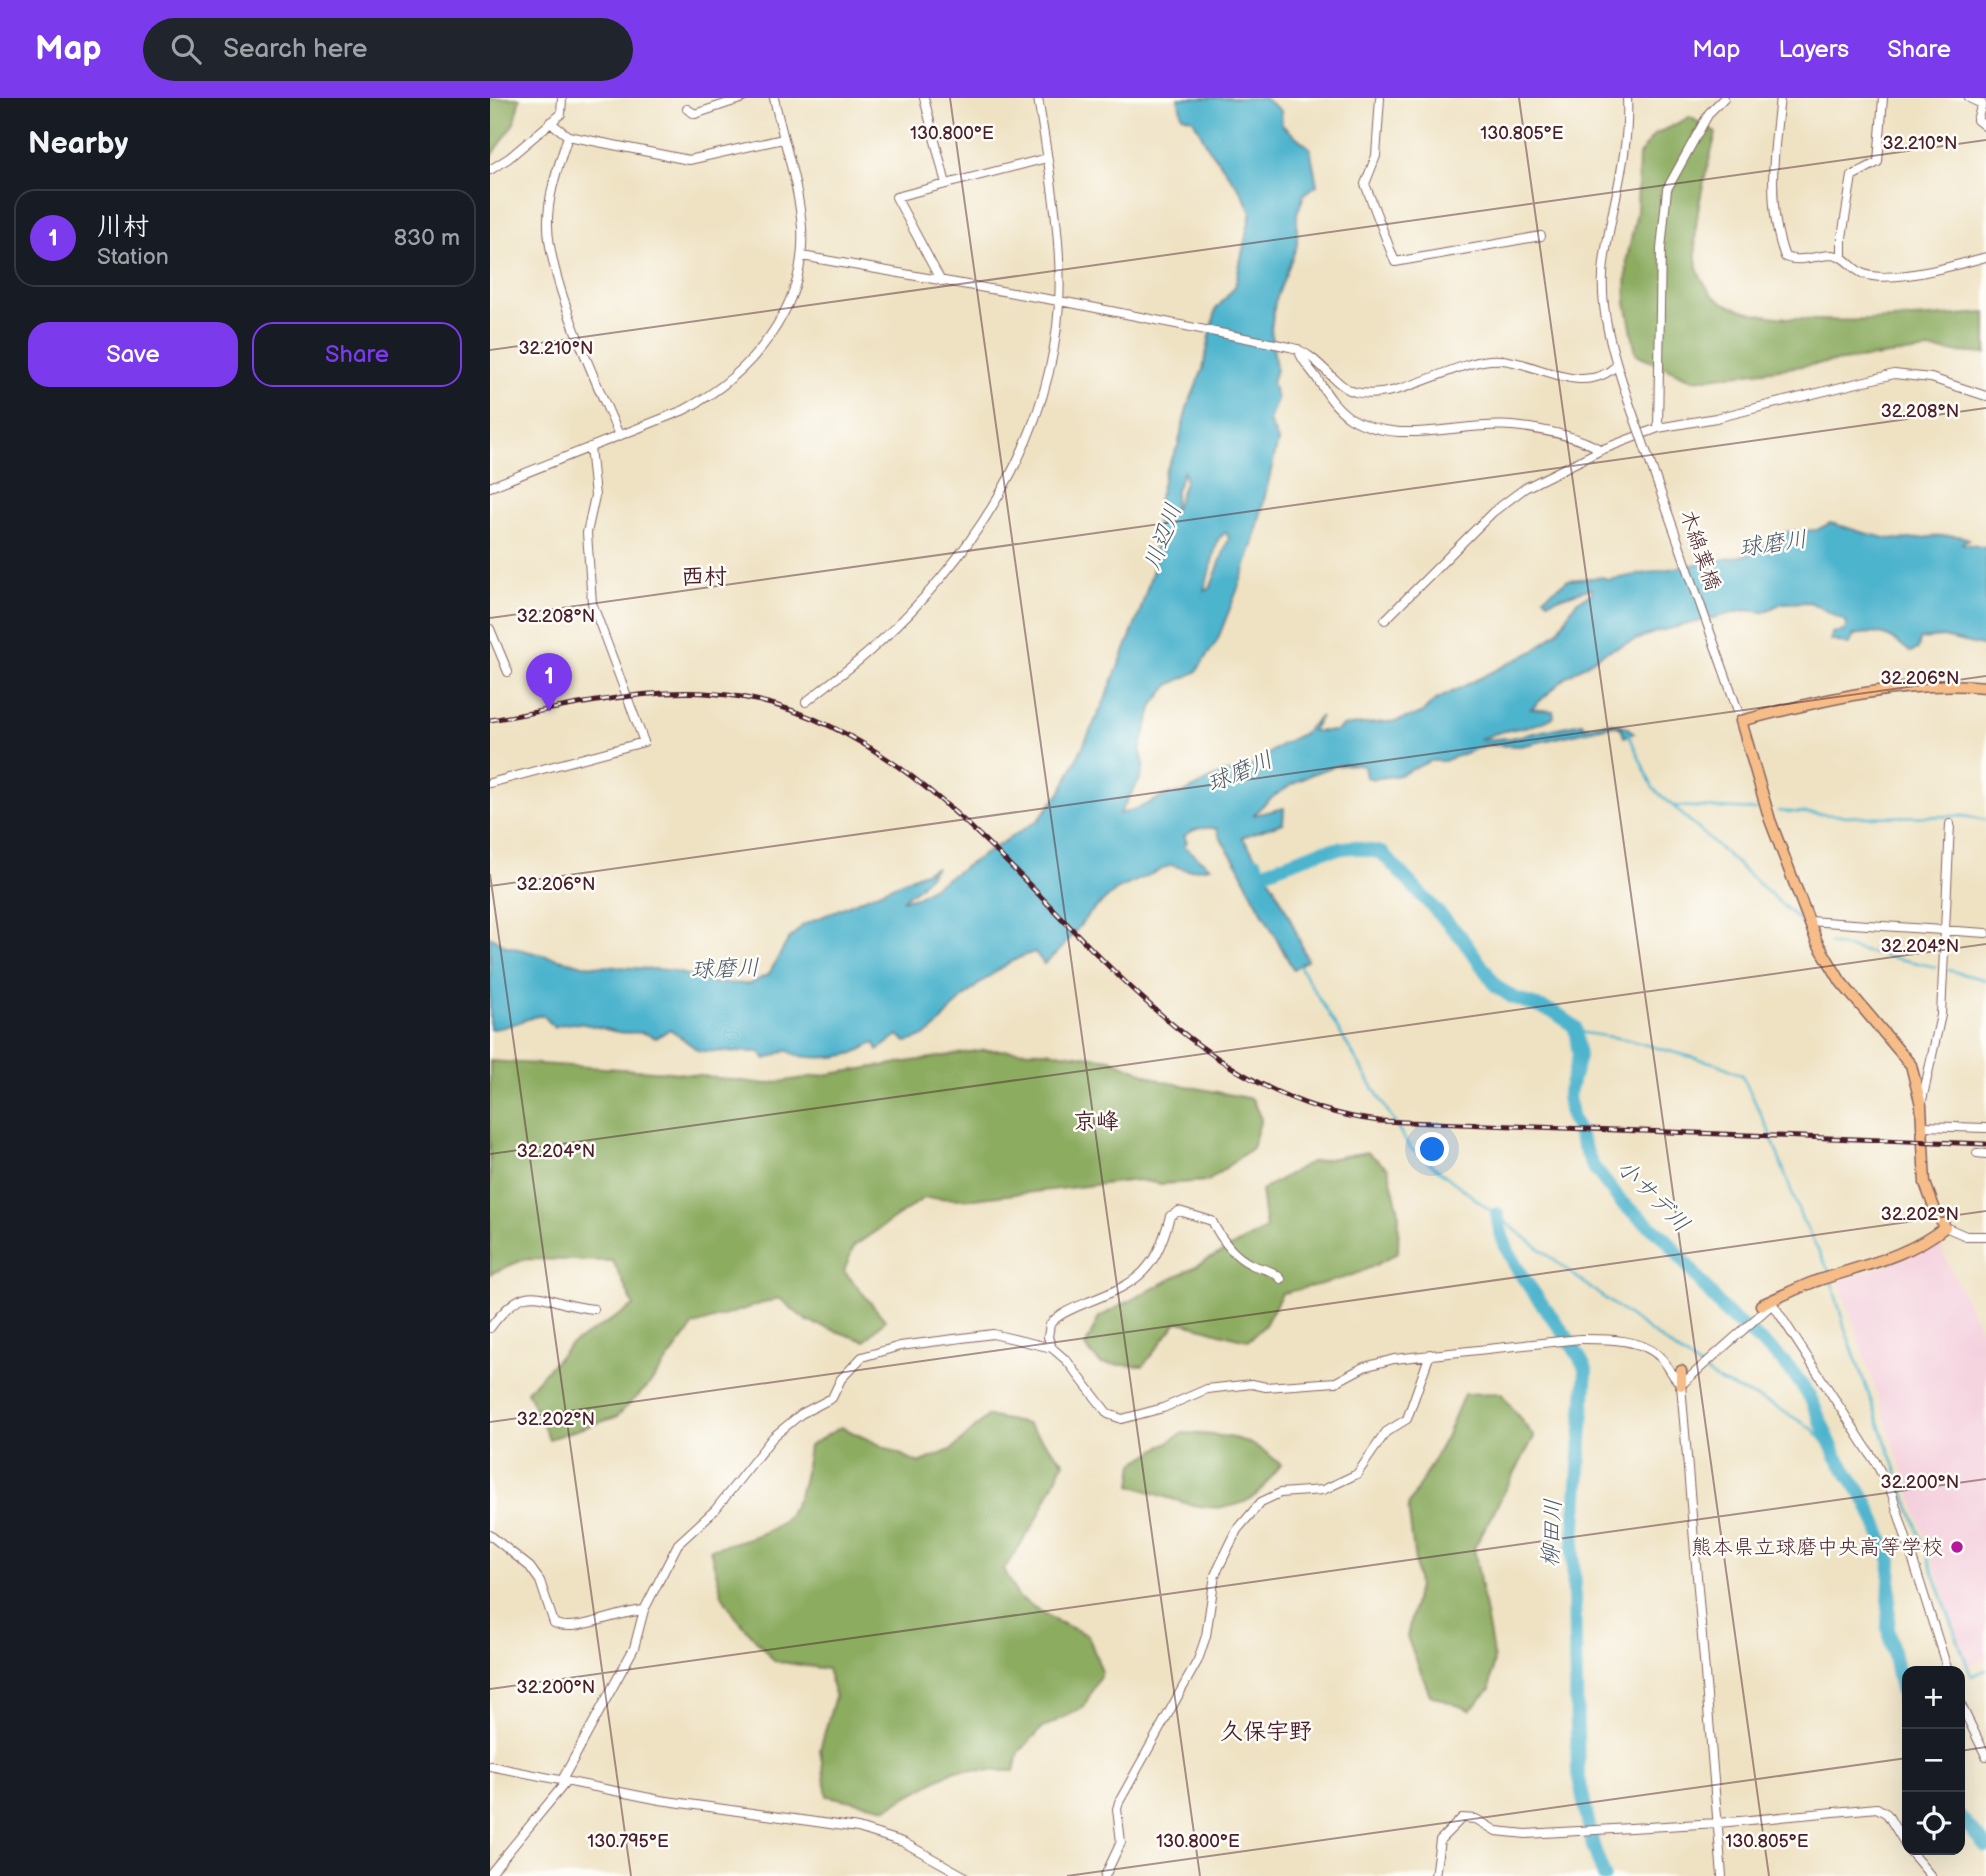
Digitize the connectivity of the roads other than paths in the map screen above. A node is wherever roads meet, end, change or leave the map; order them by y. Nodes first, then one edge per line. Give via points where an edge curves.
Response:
1 (562, 98) edge
2 (743, 98) edge
3 (774, 98) edge
4 (924, 98) edge
5 (1038, 98) edge
6 (1380, 98) edge
7 (1628, 98) edge
8 (1724, 98) edge
9 (1780, 98) edge
10 (1883, 98) edge
11 (1969, 98) edge
12 (687, 109) dead end
13 (550, 121) junction
14 (1986, 127) edge
15 (568, 136) junction
16 (783, 139) junction
17 (1047, 158) junction
18 (490, 170) edge
19 (946, 184) junction
20 (1541, 236) dead end
21 (802, 256) junction
22 (1842, 257) junction
23 (1986, 257) edge
24 (941, 281) junction
25 (1059, 302) junction
26 (1294, 348) junction
27 (1617, 365) junction
28 (1986, 396) edge
29 (1658, 428) junction
30 (619, 435) junction
31 (590, 447) junction
32 (1601, 450) junction
33 (490, 487) edge
34 (1385, 620) dead end
35 (490, 629) edge
36 (508, 672) dead end
37 (1986, 687) edge
38 (806, 702) dead end
39 (1739, 716) junction
40 (490, 783) edge
41 (1950, 824) dead end
42 (1809, 921) junction
43 (1943, 931) junction
44 (1986, 933) edge
45 (1922, 1105) junction
46 (1922, 1126) junction
47 (1986, 1128) edge
48 (1945, 1227) junction
49 (1986, 1236) edge
50 (1281, 1279) dead end
51 (1766, 1303) junction
52 (594, 1309) dead end
53 (490, 1328) edge
54 (1052, 1348) junction
55 (1430, 1354) junction
56 (1681, 1371) dead end
57 (1681, 1385) junction
58 (490, 1535) edge
59 (644, 1610) junction
60 (1946, 1666) edge
61 (1965, 1713) edge
62 (1986, 1756) edge
63 (490, 1766) edge
64 (564, 1782) junction
65 (1718, 1823) junction
66 (1902, 1839) edge
67 (1913, 1855) edge
68 (490, 1874) edge
69 (964, 1876) edge
70 (1105, 1876) edge
71 (1435, 1876) edge
72 (1723, 1876) edge
73 (1931, 1876) edge

1 - 13 street via 561,114
2 - 12 street via 695,114
3 - 16 street
4 - 19 street
5 - 17 street
6 - 20 street via 1376,156 1365,184 1395,262
7 - 27 street, 木綿葉橋 via 1627,148 1604,264 1603,300
8 - 29 street via 1709,113 1667,189 1661,250
9 - 22 street via 1773,171 1776,220 1785,257
10 - 22 street via 1878,162 1852,176
11 - 14 street via 1982,104 1977,120
13 - 15 street
13 - 18 street
15 - 16 street via 689,160
15 - 30 street via 550,197 553,265
16 - 21 street via 802,226
17 - 19 street
17 - 25 street
19 - 24 street via 896,197
21 - 24 street
21 - 30 street via 785,311 732,381 684,410
22 - 23 street via 1865,275 1886,276 1938,270
24 - 25 street
25 - 26 street
25 - 38 street via 1039,404 1002,494 980,529 871,650
26 - 27 street via 1312,356 1343,386 1355,391 1379,392 1489,360 1514,361 1567,379 1608,374
26 - 32 street via 1335,405 1350,418 1375,427 1404,432 1512,426
27 - 39 street, 木綿葉橋, bridge
28 - 29 street via 1931,378 1894,374
29 - 32 street
30 - 31 street
31 - 33 street
31 - 40 street via 595,496 586,533 592,603 644,742
32 - 34 street via 1525,488 1493,512
35 - 36 street
37 - 39 main road via 1856,692
39 - 42 main road via 1770,820
41 - 43 street
42 - 43 street
42 - 45 main road via 1841,982 1911,1065
43 - 44 street
43 - 45 street via 1941,1015
45 - 46 main road
46 - 47 street
46 - 48 main road via 1925,1183
48 - 49 street via 1966,1236
48 - 51 main road via 1907,1251
50 - 54 street via 1270,1270 1251,1265 1225,1245 1212,1221 1179,1211 1170,1216 1155,1257 1128,1287 1063,1313 1050,1324
51 - 57 street via 1769,1307
51 - 60 street via 1876,1463 1892,1494
52 - 53 street via 526,1295 503,1310
54 - 55 street via 1108,1414 1122,1419 1208,1389 1336,1382 1364,1367
54 - 59 street via 993,1334 900,1346 862,1357 841,1379 832,1398 801,1414 773,1437 715,1510 678,1544
55 - 57 street via 1610,1339 1660,1356
55 - 70 street via 1407,1419 1386,1432 1357,1474 1323,1490 1280,1493 1261,1502 1226,1547 1215,1575 1198,1660 1119,1802 1121,1842
56 - 57 main road
57 - 65 street
58 - 59 street via 530,1567 540,1581 554,1623 562,1628
59 - 64 street via 634,1648
61 - 62 street
63 - 64 street
64 - 68 street
64 - 69 street via 858,1828 903,1842
65 - 66 street via 1877,1808 1887,1814
65 - 71 street via 1526,1835 1496,1831 1476,1819 1462,1818 1440,1840
65 - 72 street
67 - 73 street

